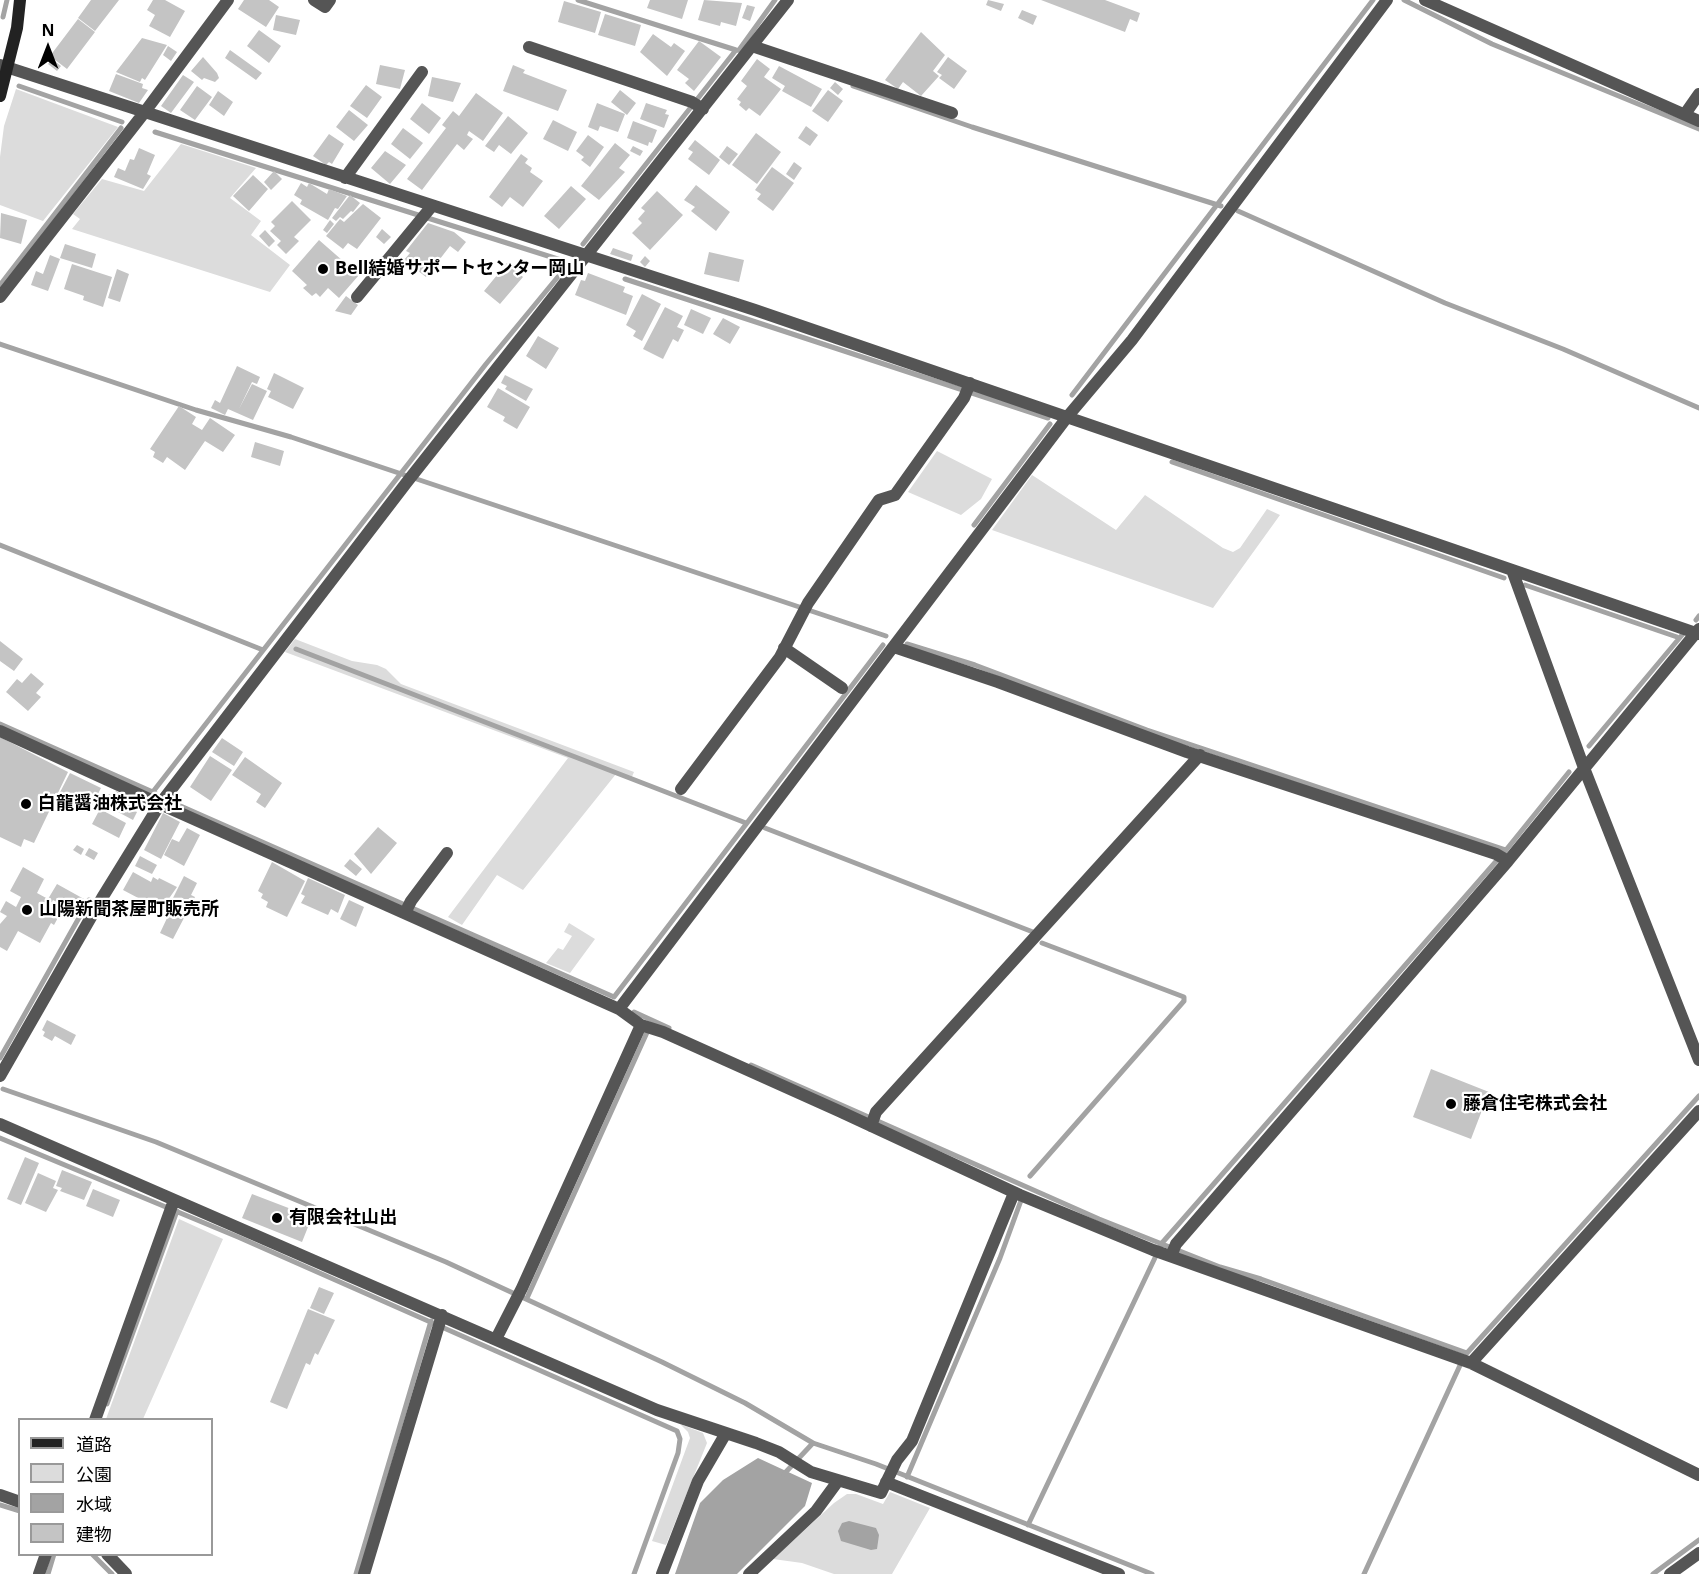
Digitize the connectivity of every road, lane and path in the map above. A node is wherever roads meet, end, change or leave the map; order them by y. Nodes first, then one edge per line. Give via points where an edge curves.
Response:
1 (20, 0) edge
2 (228, 0) edge
3 (314, 0) edge
4 (330, 0) edge
5 (788, 0) edge
6 (1388, 0) edge
7 (1425, 0) edge
8 (529, 47) dead end
9 (749, 50) junction
10 (3, 66) edge
11 (422, 72) dead end
12 (1699, 94) edge
13 (0, 96) edge
14 (697, 105) junction
15 (144, 113) junction
16 (952, 113) dead end
17 (1685, 114) junction
18 (1699, 120) edge
19 (345, 178) junction
20 (427, 212) junction
21 (587, 256) junction
22 (0, 297) edge
23 (357, 297) dead end
24 (967, 390) junction
25 (1068, 416) junction
26 (1512, 570) junction
27 (1698, 632) edge
28 (894, 647) junction
29 (784, 648) junction
30 (842, 688) dead end
31 (0, 731) edge
32 (1200, 755) junction
33 (1584, 768) junction
34 (681, 789) dead end
35 (160, 804) junction
36 (447, 853) dead end
37 (1503, 858) junction
38 (407, 908) junction
39 (619, 1009) junction
40 (642, 1026) junction
41 (1699, 1060) edge
42 (0, 1076) edge
43 (1699, 1111) edge
44 (873, 1120) junction
45 (0, 1124) edge
46 (1020, 1195) junction
47 (172, 1206) junction
48 (1167, 1251) junction
49 (441, 1321) junction
50 (496, 1339) junction
51 (1465, 1361) junction
52 (95, 1418) edge
53 (726, 1433) junction
54 (1699, 1475) edge
55 (887, 1480) junction
56 (838, 1481) junction
57 (0, 1495) edge
58 (18, 1501) edge
59 (1699, 1553) edge
60 (45, 1556) edge
61 (108, 1556) edge
62 (39, 1574) edge
63 (126, 1574) edge
64 (364, 1574) edge
65 (662, 1574) edge
66 (749, 1574) edge
67 (1119, 1574) edge
68 (1670, 1574) edge

1 - 10 street via 17,28
2 - 15 street
3 - 4 street via 324,7
5 - 9 street
6 - 25 street via 1132,340
7 - 17 street
8 - 14 street
9 - 14 street
9 - 16 street
10 - 13 street
10 - 15 street
11 - 19 street
12 - 17 street
14 - 21 street
15 - 19 street
15 - 22 street
17 - 18 street
19 - 20 street
20 - 21 street
20 - 23 street
21 - 24 street
21 - 35 street
24 - 25 street
24 - 29 street via 895,495 879,500 805,609
25 - 26 street
25 - 28 street
26 - 27 street
26 - 33 street
27 - 33 street
28 - 32 street
28 - 39 street
29 - 30 street
29 - 34 street
31 - 35 street
32 - 37 street
32 - 44 street
33 - 37 street
33 - 41 street
35 - 38 street
35 - 42 street
36 - 38 street
37 - 48 street
38 - 39 street
39 - 40 street
40 - 44 street
40 - 50 street
43 - 51 street
44 - 46 street
45 - 47 street
46 - 48 street
46 - 55 street via 912,1441
47 - 49 street
47 - 52 street
48 - 51 street
49 - 50 street
49 - 64 street
50 - 53 street via 657,1410
51 - 54 street
53 - 56 street via 779,1452 811,1472
53 - 65 street via 698,1480
55 - 56 street via 881,1493
55 - 67 street
56 - 66 street via 816,1511
57 - 58 street
59 - 68 street
60 - 62 street
61 - 63 street

